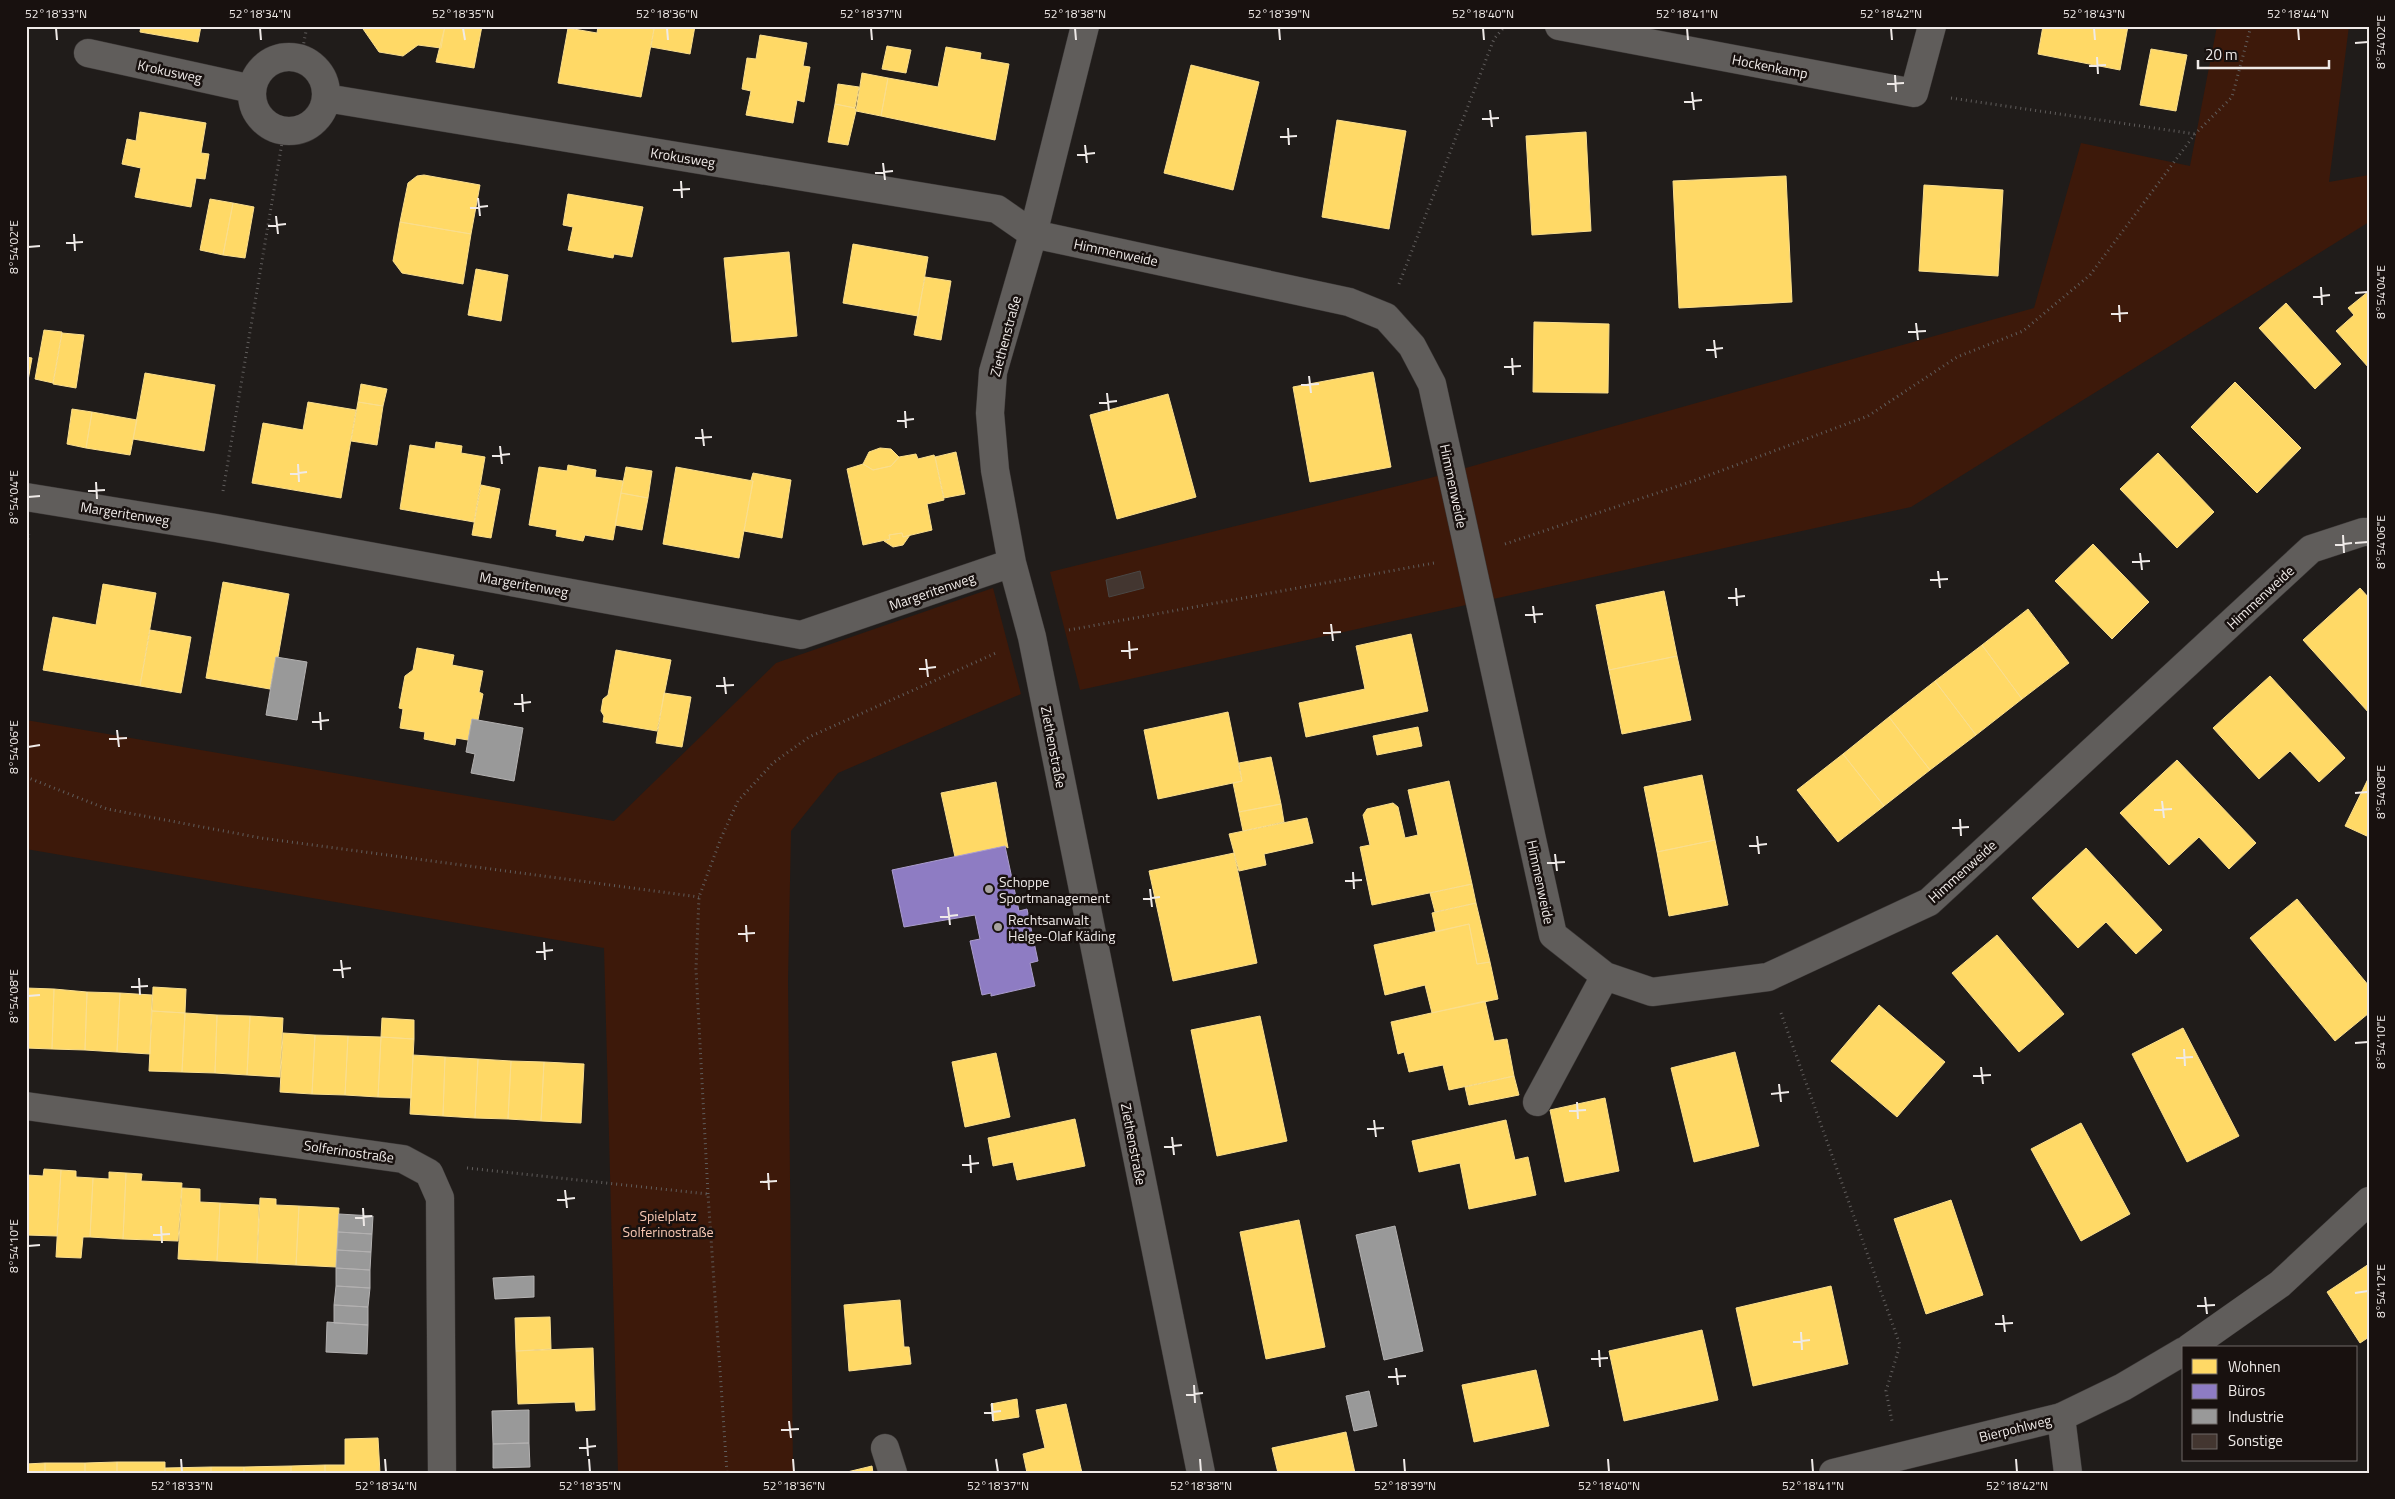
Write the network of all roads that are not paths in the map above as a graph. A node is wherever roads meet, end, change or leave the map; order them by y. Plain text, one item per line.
1 (1085, 26) edge
2 (1559, 26) edge
3 (1932, 26) edge
4 (88, 53) dead end
5 (252, 89) junction
6 (326, 98) junction
7 (1032, 234) junction
8 (26, 497) edge
9 (2369, 532) edge
10 (1012, 563) junction
11 (1605, 976) junction
12 (1537, 1102) dead end
13 (26, 1106) edge
14 (2369, 1201) edge
15 (2192, 1346) edge
16 (2182, 1352) edge
17 (2061, 1417) junction
18 (442, 1473) edge
19 (1200, 1473) edge
20 (1833, 1473) edge
21 (2068, 1473) edge

1 - 7 street, Ziethenstraße
2 - 3 street, Hockenkamp
4 - 5 street, Krokusweg
5 - 6 street
5 - 6 street
6 - 7 street, Krokusweg
7 - 10 street, Ziethenstraße
7 - 11 street, Himmenweide
8 - 10 street, Margeritenweg
9 - 11 street, Himmenweide
10 - 19 street, Ziethenstraße
11 - 12 street
13 - 18 street, Solferinostraße
14 - 15 street
16 - 17 street, Bierpohlweg
17 - 20 street, Bierpohlweg
17 - 21 street

